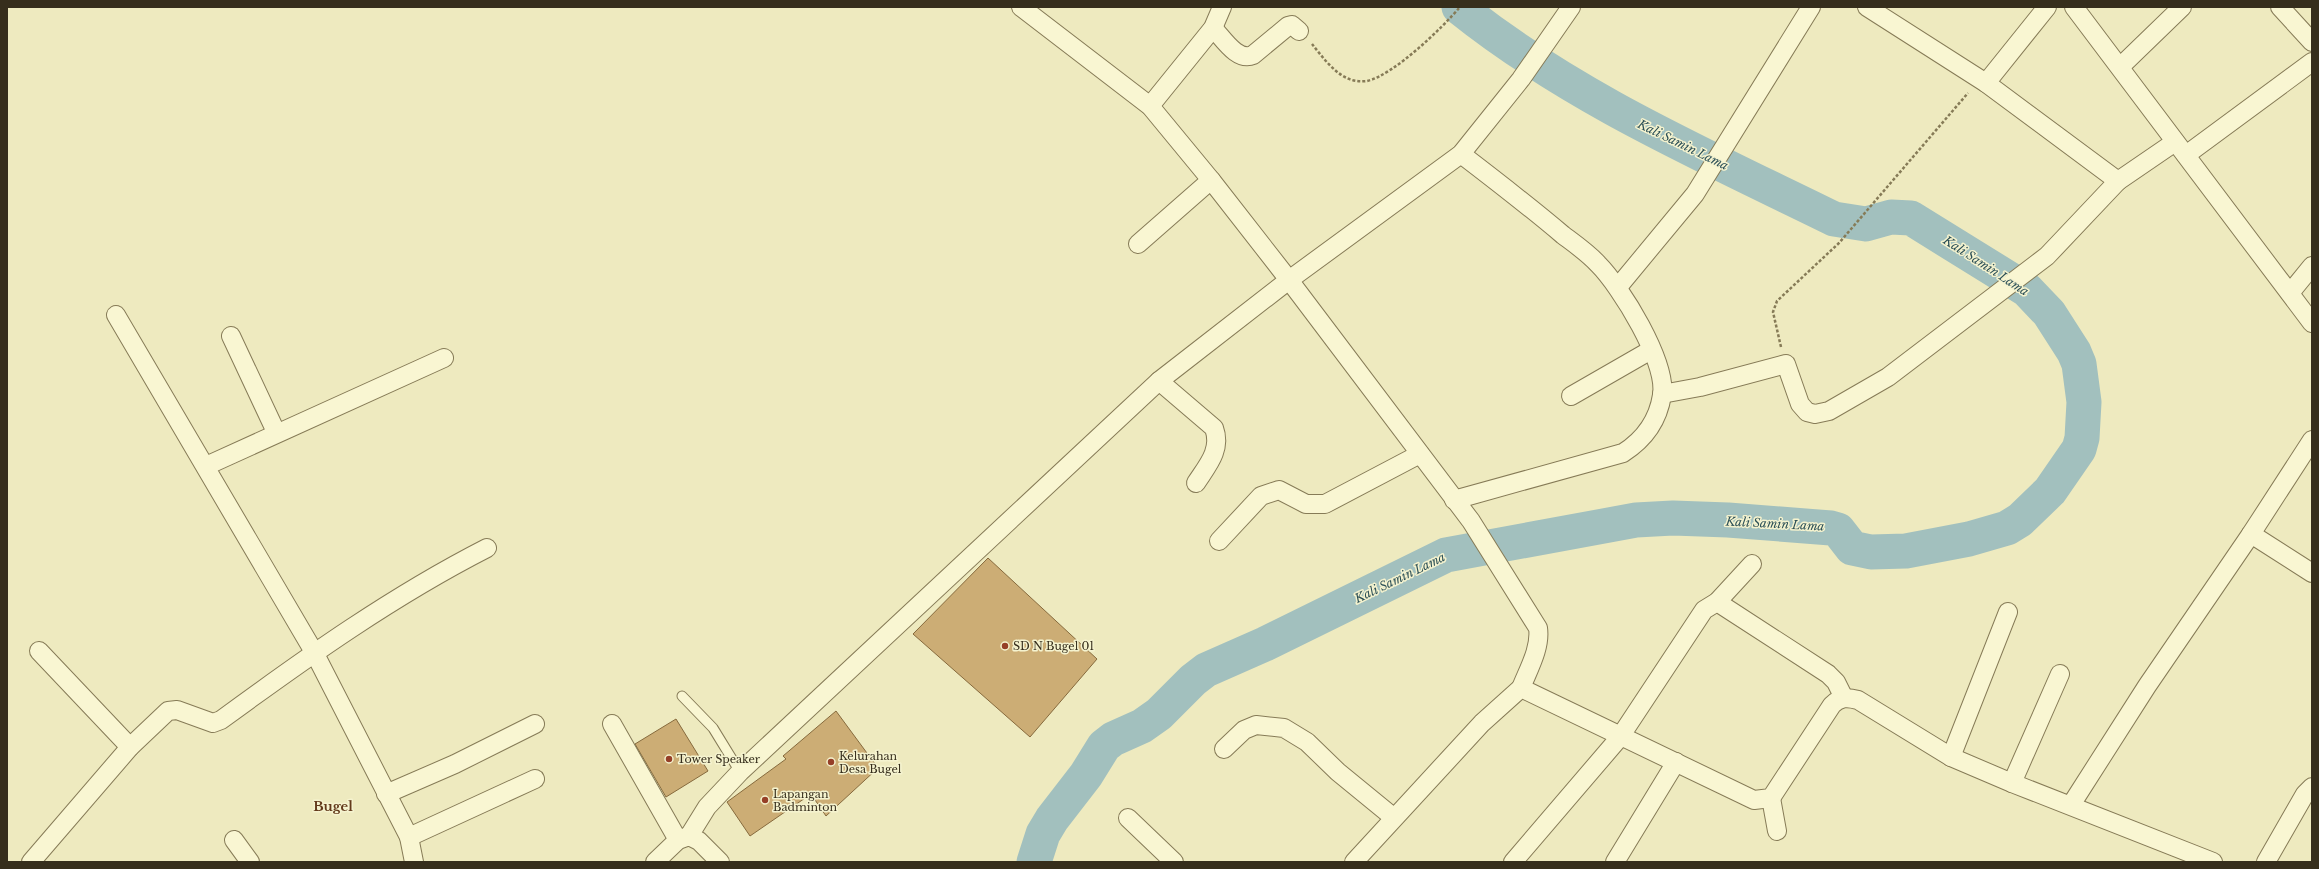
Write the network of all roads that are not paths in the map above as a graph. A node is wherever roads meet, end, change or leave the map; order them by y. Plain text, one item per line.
1 (1021, 7) edge
2 (1222, 7) edge
3 (1571, 7) edge
4 (1811, 7) edge
5 (1868, 7) edge
6 (2047, 7) edge
7 (2074, 7) edge
8 (2182, 7) edge
9 (2280, 7) edge
10 (1213, 28) junction
11 (1299, 31) road end
12 (2312, 42) edge
13 (2312, 62) edge
14 (2120, 67) junction
15 (1983, 81) junction
16 (1150, 106) junction
17 (2175, 142) junction
18 (1461, 154) junction
19 (2186, 155) junction
20 (1211, 180) junction
21 (2118, 181) junction
22 (1138, 244) dead end
23 (2312, 266) edge
24 (1289, 280) junction
25 (1618, 287) junction
26 (2290, 293) junction
27 (116, 315) dead end
28 (2312, 323) edge
29 (231, 336) dead end
30 (1651, 350) junction
31 (444, 358) dead end
32 (1159, 381) junction
33 (1662, 394) junction
34 (1571, 396) dead end
35 (276, 432) junction
36 (2312, 440) edge
37 (1420, 454) junction
38 (206, 466) junction
39 (1196, 483) dead end
40 (1454, 500) junction
41 (2251, 534) junction
42 (1219, 541) dead end
43 (487, 548) dead end
44 (1752, 564) dead end
45 (2312, 573) edge
46 (1717, 602) junction
47 (2008, 612) dead end
48 (39, 651) dead end
49 (314, 652) junction
50 (2060, 674) dead end
51 (1521, 688) junction
52 (682, 696) dead end
53 (1844, 698) junction
54 (535, 724) dead end
55 (612, 724) dead end
56 (1620, 737) junction
57 (130, 747) junction
58 (1224, 749) dead end
59 (1951, 757) junction
60 (1676, 762) junction
61 (740, 772) junction
62 (534, 779) dead end
63 (2012, 783) junction
64 (2312, 786) edge
65 (386, 794) junction
66 (1771, 798) junction
67 (2071, 805) junction
68 (1393, 817) junction
69 (1128, 818) dead end
70 (1778, 831) dead end
71 (409, 837) junction
72 (684, 838) junction
73 (234, 840) dead end
74 (31, 862) edge
75 (250, 862) edge
76 (414, 862) edge
77 (655, 862) edge
78 (720, 862) edge
79 (1174, 862) edge
80 (1354, 862) edge
81 (1513, 862) edge
82 (1615, 862) edge
83 (2213, 862) edge
84 (2266, 862) edge

1 - 16 street
2 - 10 street
3 - 18 street
4 - 25 street
5 - 15 street
6 - 15 street
7 - 14 street
8 - 14 street
9 - 12 street
10 - 11 street
10 - 16 street
13 - 19 street
14 - 17 street
15 - 21 street
16 - 20 street
17 - 19 street
17 - 21 street
18 - 24 street
18 - 25 street
19 - 26 street
20 - 22 street
20 - 24 street
21 - 33 street
23 - 26 street
24 - 32 street
24 - 37 street
25 - 30 street
26 - 28 street
27 - 38 street
29 - 35 street
30 - 33 street
30 - 34 street
31 - 35 street
32 - 39 street
32 - 61 street
33 - 40 street
35 - 38 street
36 - 41 street
37 - 40 street
37 - 42 street
38 - 49 street
40 - 51 street
41 - 45 street
41 - 67 street
43 - 49 street
44 - 46 street
46 - 53 street
46 - 56 street
47 - 59 street
48 - 57 street
49 - 57 street
49 - 65 street
50 - 63 street
51 - 56 street
51 - 68 street
52 - 61 lane
53 - 59 street
53 - 66 street
54 - 65 street
55 - 72 street
56 - 60 street
56 - 81 street
57 - 74 street
58 - 68 street
59 - 63 street
60 - 66 street
60 - 82 street
61 - 72 street
62 - 71 street
63 - 67 street
64 - 84 street
65 - 71 street
66 - 70 street
67 - 83 street
68 - 80 street
69 - 79 street
71 - 76 street
72 - 77 street
72 - 78 street
73 - 75 street

